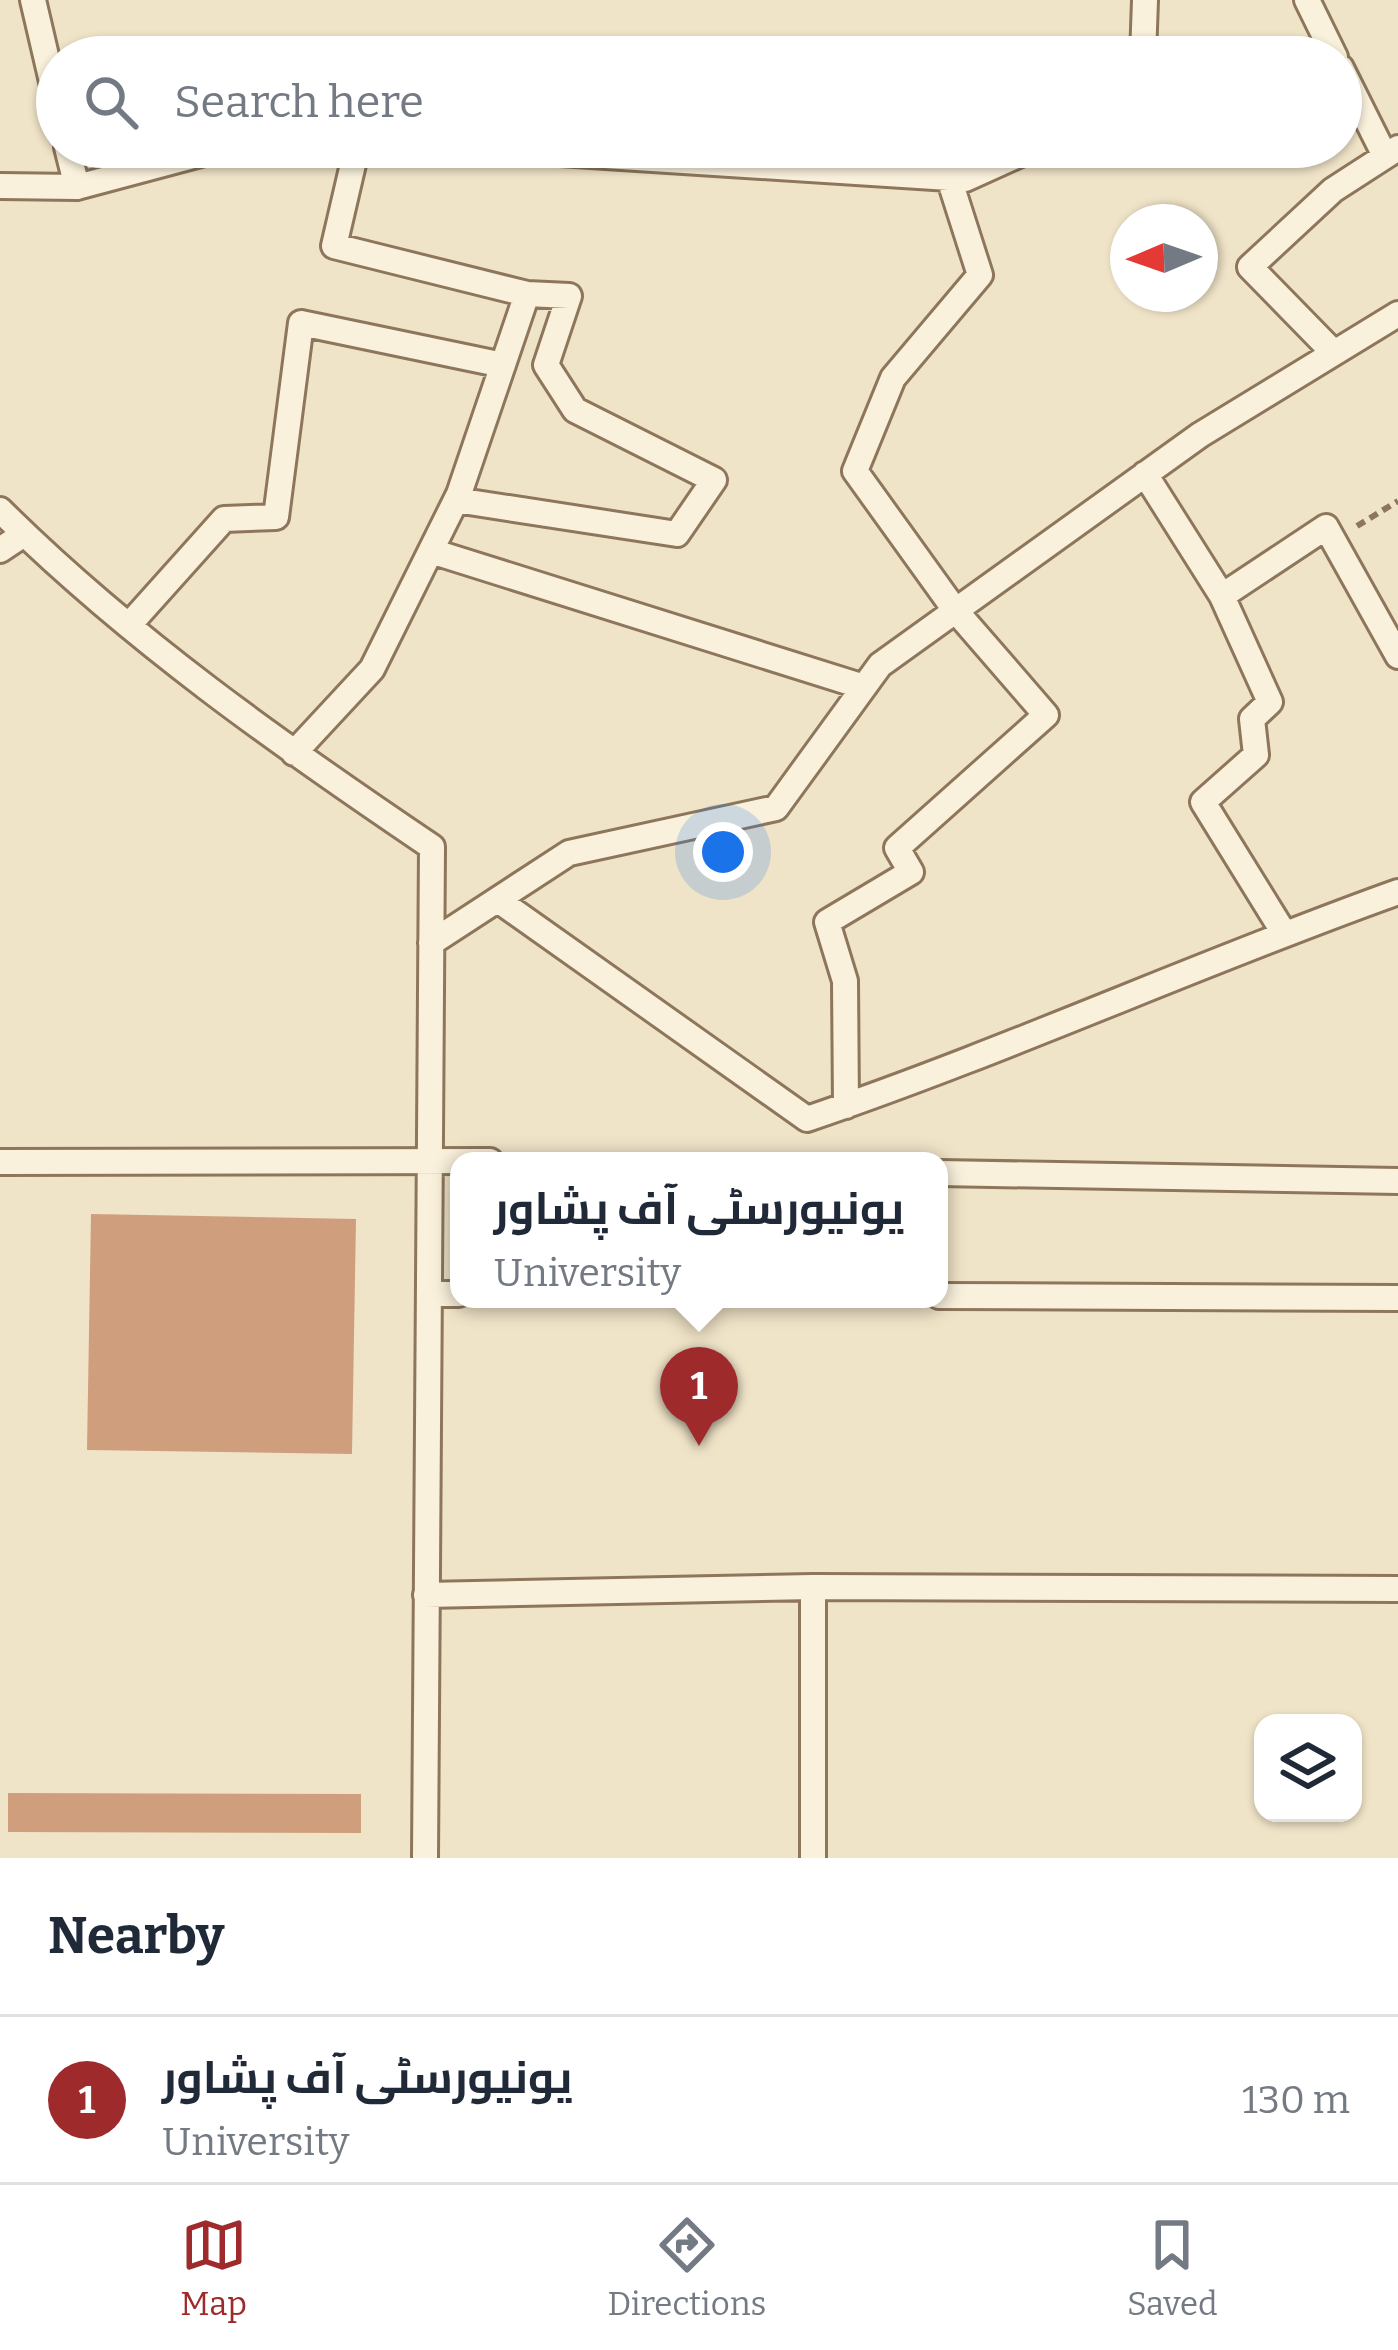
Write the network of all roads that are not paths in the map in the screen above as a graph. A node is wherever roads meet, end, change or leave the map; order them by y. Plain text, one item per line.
1 (33, 0) edge
2 (1145, 0) edge
3 (1307, 0) edge
4 (41, 36) edge
5 (1144, 36) edge
6 (1325, 36) edge
7 (1362, 103) edge
8 (1392, 152) edge
9 (72, 168) edge
10 (148, 168) edge
11 (352, 168) edge
12 (793, 168) edge
13 (989, 168) edge
14 (949, 178) junction
15 (0, 186) edge
16 (77, 187) junction
17 (527, 294) junction
18 (1398, 314) edge
19 (1334, 353) junction
20 (503, 365) junction
21 (1145, 474) junction
22 (456, 500) junction
23 (0, 510) edge
24 (24, 534) junction
25 (0, 550) edge
26 (431, 551) junction
27 (1222, 596) junction
28 (955, 610) junction
29 (130, 625) junction
30 (1398, 656) edge
31 (864, 687) junction
32 (294, 753) junction
33 (1398, 892) edge
34 (498, 900) junction
35 (1284, 933) junction
36 (431, 943) junction
37 (846, 1106) junction
38 (430, 1159) junction
39 (450, 1160) edge
40 (0, 1162) edge
41 (948, 1173) edge
42 (1398, 1181) edge
43 (429, 1294) junction
44 (450, 1294) edge
45 (948, 1296) edge
46 (1398, 1298) edge
47 (813, 1587) junction
48 (1398, 1589) edge
49 (426, 1595) junction
50 (424, 1858) edge
51 (813, 1858) edge

1 - 4 street
2 - 5 street
3 - 6 street
7 - 8 street
8 - 19 street
9 - 16 street
10 - 16 street
11 - 17 street
12 - 14 street
13 - 14 street
14 - 28 street
15 - 16 street
17 - 20 street
17 - 22 street
18 - 19 street
19 - 21 street
20 - 22 street
20 - 29 street
21 - 27 street
21 - 28 street
22 - 26 street
23 - 24 street
24 - 25 street
24 - 29 street
26 - 31 street
26 - 32 street
27 - 30 street
27 - 35 street
28 - 31 street
28 - 37 street
29 - 32 street
31 - 34 street
32 - 36 street
33 - 35 street
34 - 36 street
34 - 37 street
35 - 37 street
36 - 38 street
38 - 39 street
38 - 40 street
38 - 43 street
41 - 42 street
43 - 44 street
43 - 49 street
45 - 46 street
47 - 48 street
47 - 49 street
47 - 51 street
49 - 50 street

